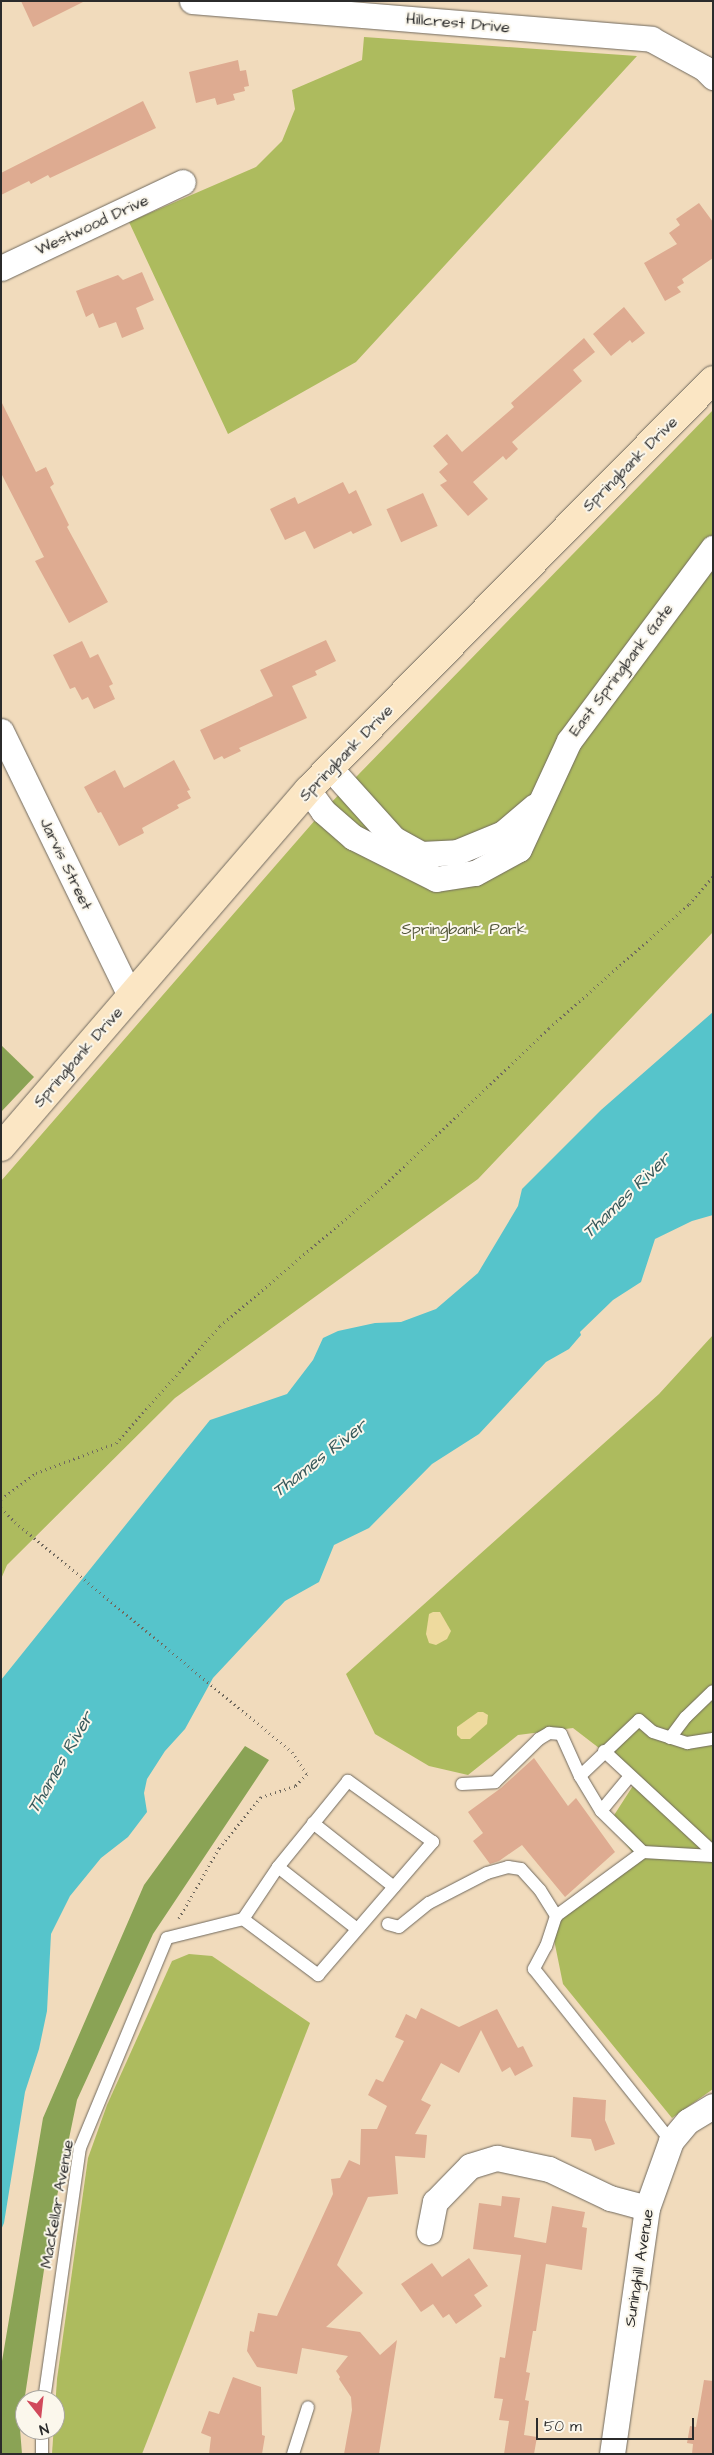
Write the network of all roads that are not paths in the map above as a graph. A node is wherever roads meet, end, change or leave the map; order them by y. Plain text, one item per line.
1 (192, 1) edge
2 (713, 77) edge
3 (183, 182) dead end
4 (1, 268) edge
5 (713, 380) edge
6 (713, 548) edge
7 (1, 731) edge
8 (330, 768) junction
9 (308, 790) junction
10 (542, 799) junction
11 (131, 997) junction
12 (1, 1147) edge
13 (713, 1691) edge
14 (670, 1738) junction
15 (713, 1739) edge
16 (604, 1752) junction
17 (580, 1776) junction
18 (630, 1776) junction
19 (462, 1784) dead end
20 (601, 1811) junction
21 (314, 1823) junction
22 (644, 1852) junction
23 (713, 1854) edge
24 (278, 1867) junction
25 (394, 1887) junction
26 (556, 1916) junction
27 (243, 1919) junction
28 (388, 1924) dead end
29 (357, 1929) junction
30 (713, 2106) edge
31 (671, 2141) junction
32 (647, 2208) junction
33 (429, 2232) dead end
34 (45, 2390) edge
35 (308, 2407) dead end
36 (42, 2440) edge
37 (42, 2454) edge
38 (293, 2454) edge
39 (612, 2454) edge

1 - 2 street, Hillcrest Drive
3 - 4 street, Westwood Drive
5 - 8 main road, Springbank Drive
6 - 10 street, East Springbank Gate
7 - 11 street, Jarvis Street
8 - 9 main road, Springbank Drive
8 - 10 street, East Springbank Gate
9 - 10 street, East Springbank Gate
9 - 11 main road, Springbank Drive
11 - 12 main road, Springbank Drive
13 - 14 lane
14 - 15 lane
14 - 16 lane
16 - 17 lane
16 - 18 lane
17 - 19 lane
17 - 20 lane
18 - 20 lane
18 - 23 lane
20 - 22 lane
21 - 24 lane
21 - 25 lane
21 - 25 lane
22 - 23 lane
22 - 26 lane
24 - 27 lane
24 - 29 lane
25 - 29 lane
26 - 28 lane
26 - 31 lane
27 - 29 lane
27 - 34 lane, MacKellar Avenue
30 - 31 street, Suninghill Avenue
31 - 32 street, Suninghill Avenue
32 - 33 street
32 - 39 street, Suninghill Avenue
35 - 38 lane
36 - 37 lane

